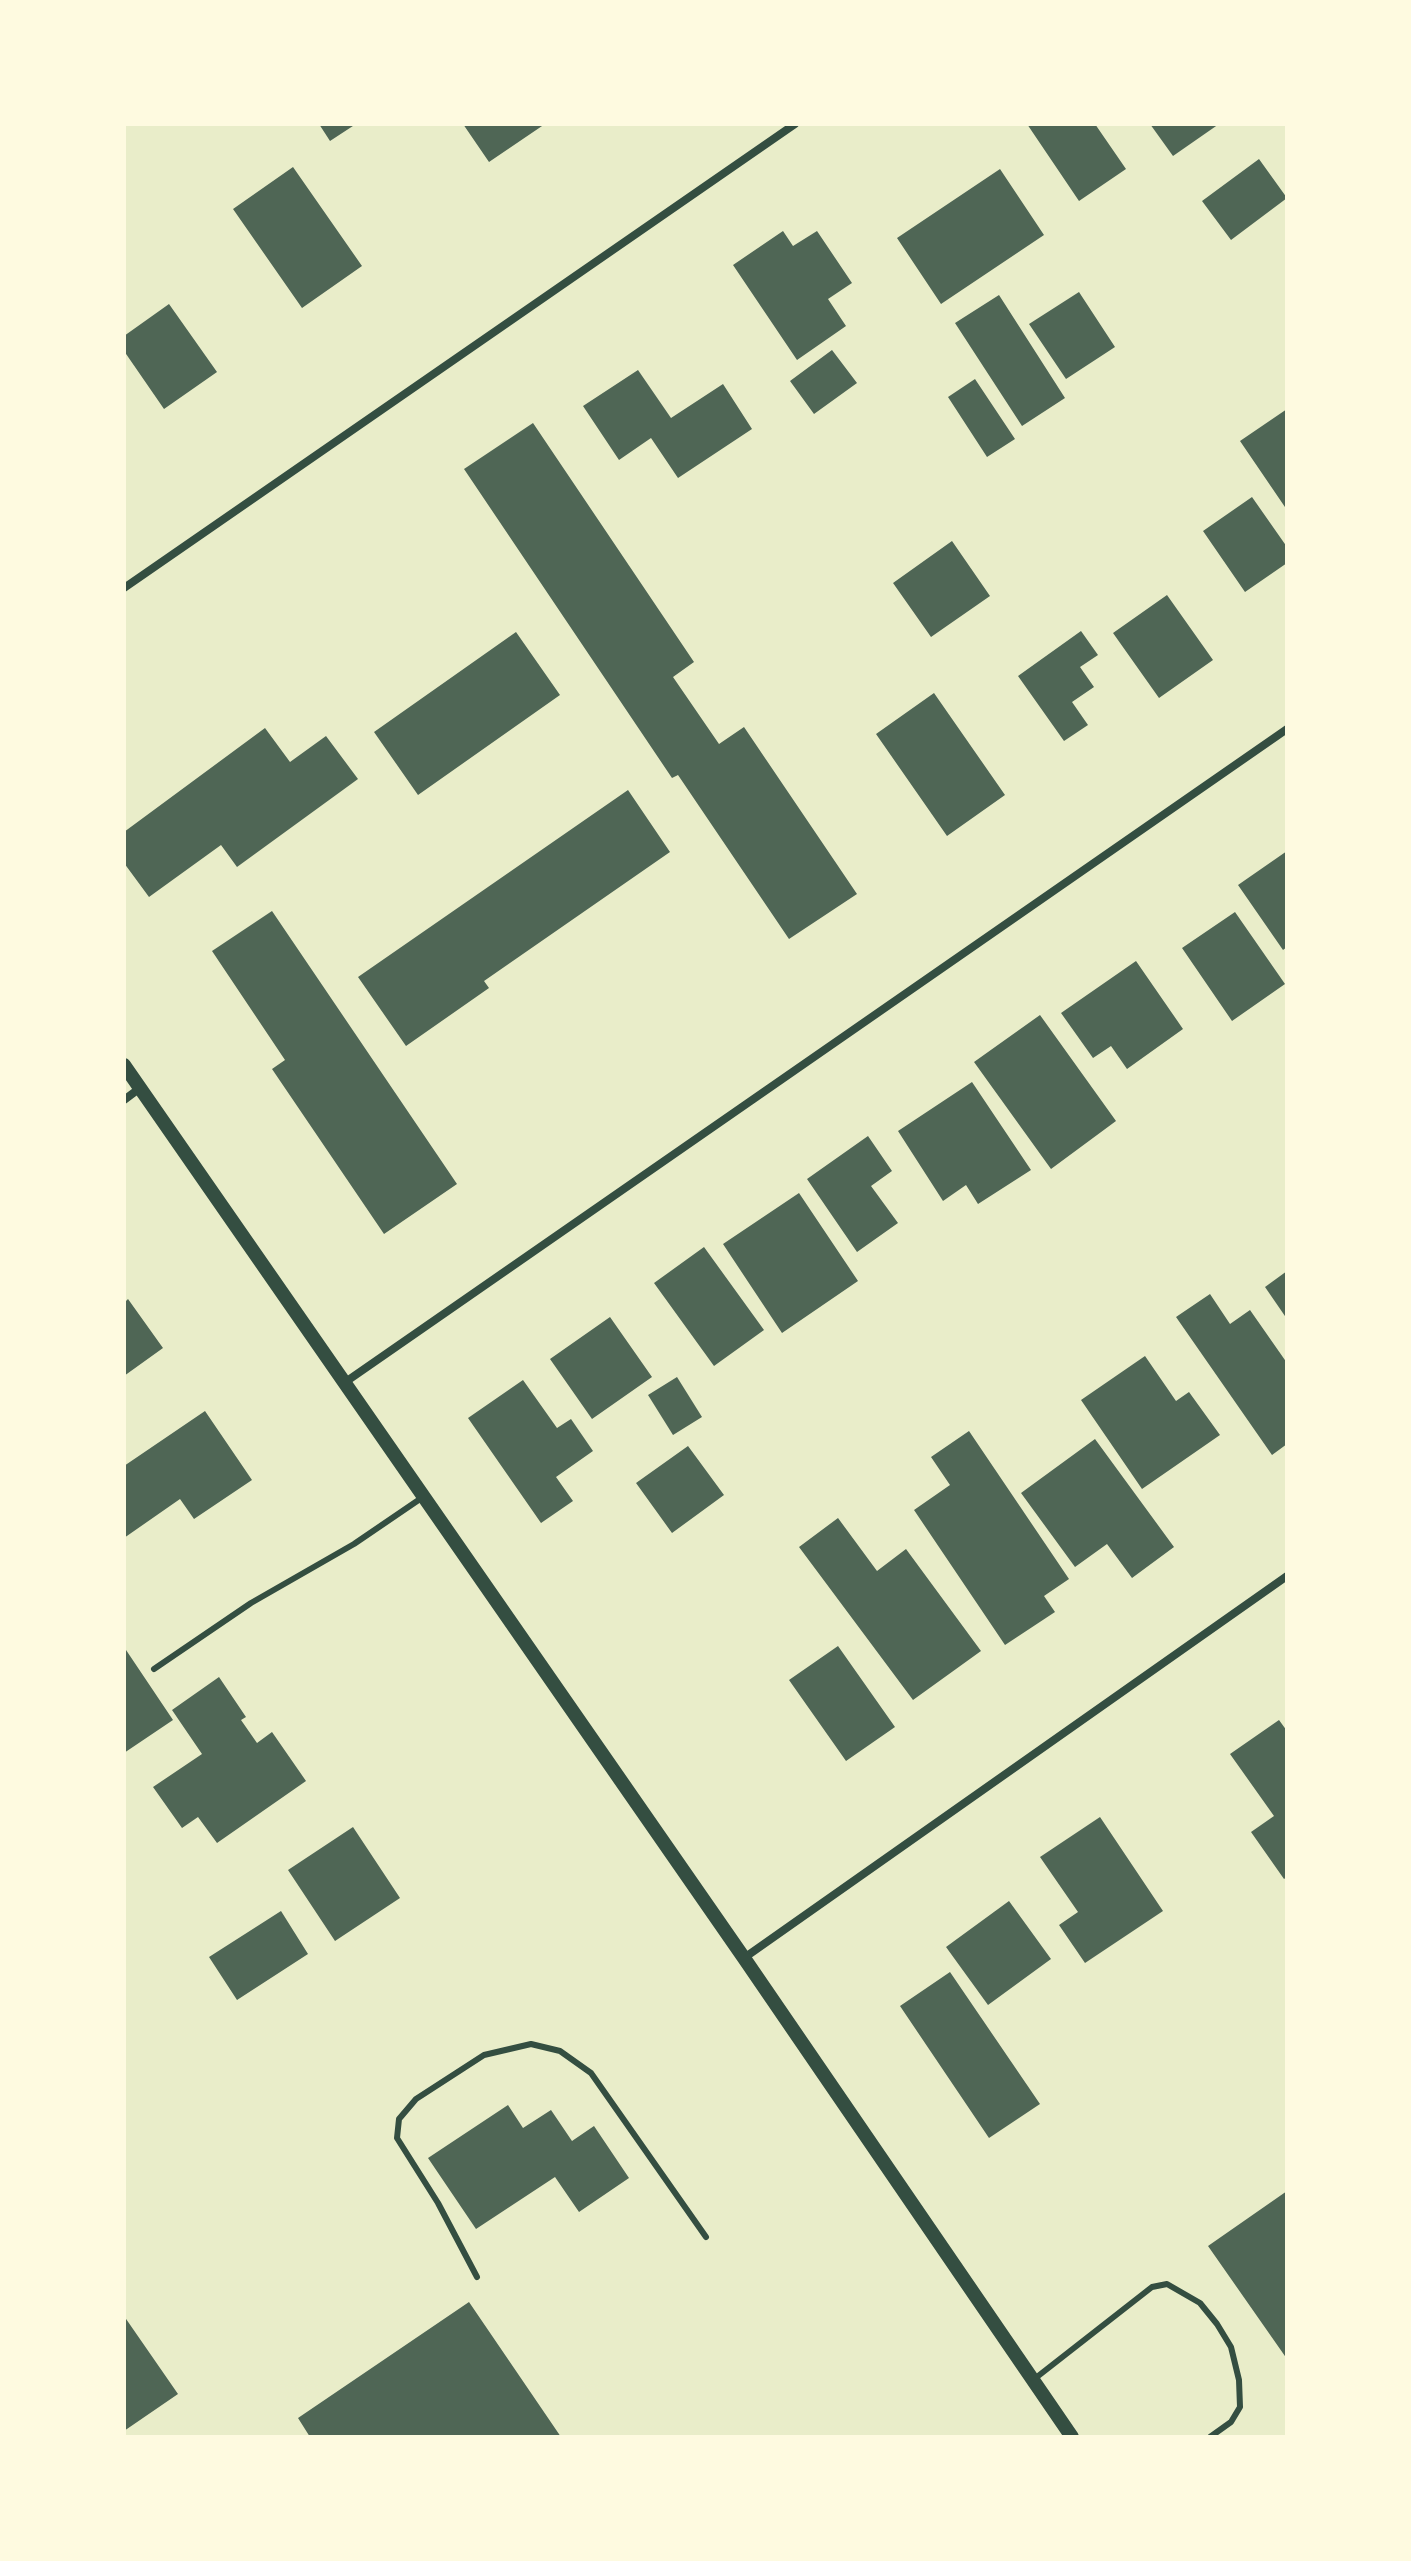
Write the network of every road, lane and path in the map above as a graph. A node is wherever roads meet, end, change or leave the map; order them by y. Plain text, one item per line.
1 (795, 124) edge
2 (124, 588) edge
3 (1287, 729) edge
4 (124, 1065) edge
5 (140, 1088) junction
6 (124, 1100) edge
7 (344, 1383) junction
8 (423, 1497) junction
9 (1287, 1576) edge
10 (154, 1669) dead end
11 (744, 1958) junction
12 (706, 2237) dead end
13 (477, 2277) dead end
14 (1033, 2380) junction
15 (1072, 2437) edge
16 (1210, 2437) edge

1 - 2 street
3 - 7 street
4 - 5 street
5 - 6 street
5 - 7 street
7 - 8 street
8 - 10 lane
8 - 11 street
9 - 11 street
11 - 14 street
12 - 13 lane
14 - 15 street
14 - 16 lane

